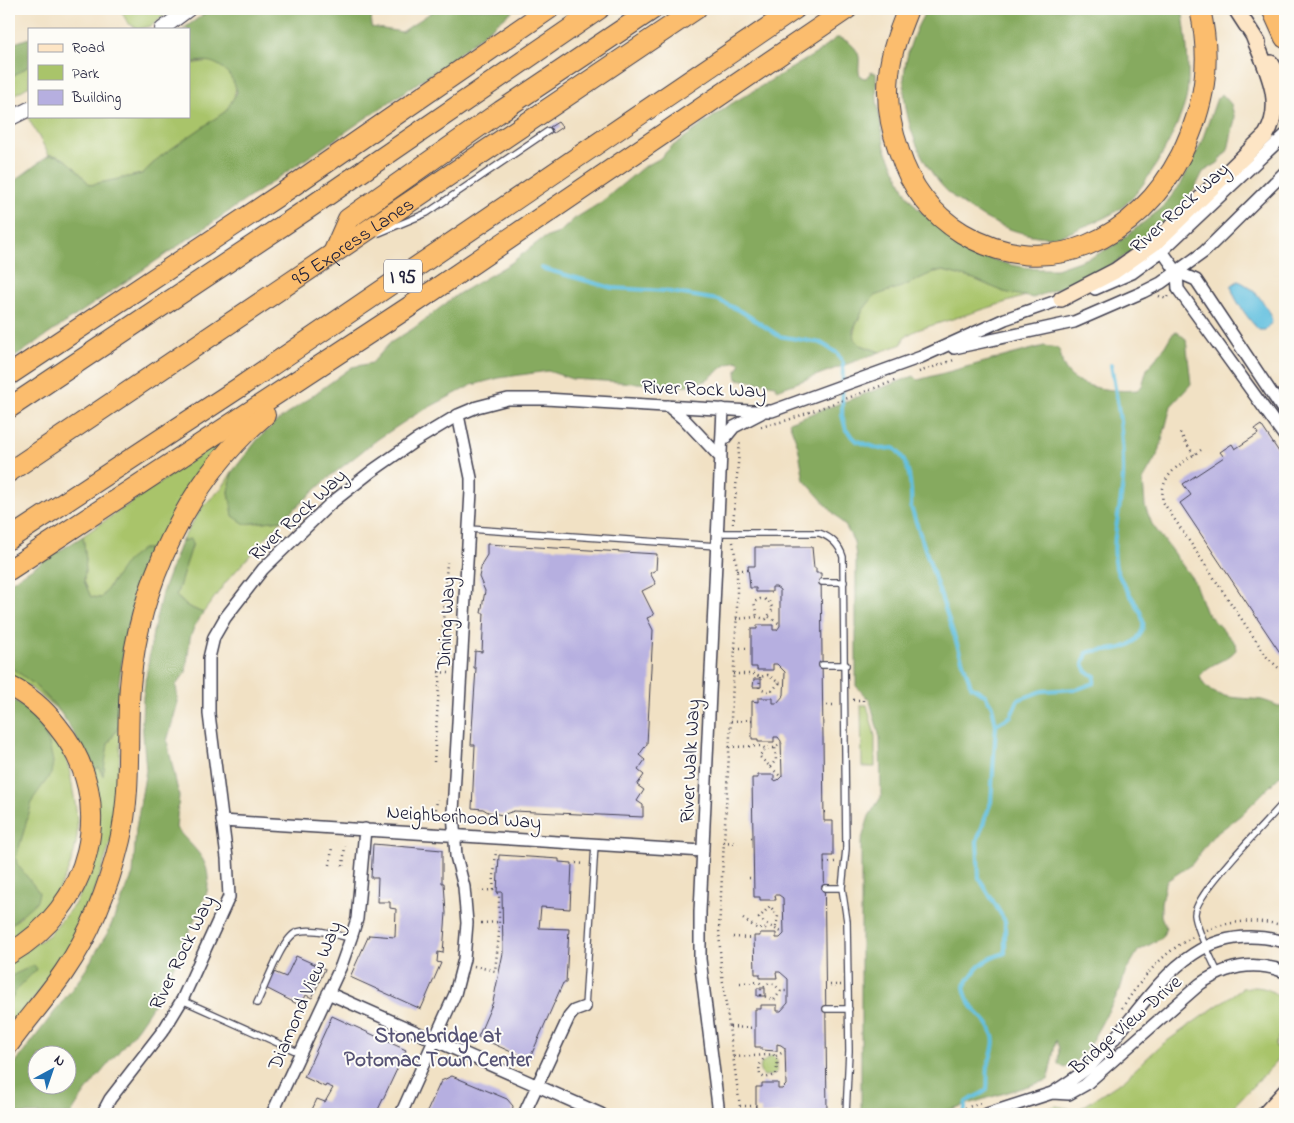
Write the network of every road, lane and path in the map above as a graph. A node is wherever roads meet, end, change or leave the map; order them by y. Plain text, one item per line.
1 (189, 9) edge
2 (549, 9) edge
3 (599, 9) edge
4 (653, 9) edge
5 (696, 9) edge
6 (795, 9) edge
7 (847, 9) edge
8 (908, 9) edge
9 (1200, 9) edge
10 (1236, 9) edge
11 (1265, 9) edge
12 (1272, 9) edge
13 (163, 28) edge
14 (1253, 35) junction
15 (1285, 40) edge
16 (1285, 86) edge
17 (28, 110) edge
18 (9, 120) edge
19 (548, 131) dead end
20 (1285, 135) edge
21 (1285, 172) edge
22 (334, 251) junction
23 (1162, 251) junction
24 (1177, 272) junction
25 (1061, 299) junction
26 (361, 339) junction
27 (921, 357) junction
28 (9, 375) edge
29 (905, 377) dead end
30 (668, 406) junction
31 (9, 408) edge
32 (723, 409) junction
33 (768, 411) junction
34 (1285, 413) edge
35 (458, 415) junction
36 (754, 428) dead end
37 (1180, 433) dead end
38 (743, 435) dead end
39 (1285, 437) edge
40 (721, 443) junction
41 (1201, 450) dead end
42 (1194, 455) junction
43 (721, 458) junction
44 (9, 472) edge
45 (734, 522) dead end
46 (469, 529) junction
47 (718, 534) junction
48 (9, 539) edge
49 (717, 546) junction
50 (732, 548) dead end
51 (447, 562) dead end
52 (9, 570) edge
53 (737, 570) junction
54 (748, 570) dead end
55 (822, 582) dead end
56 (844, 582) junction
57 (757, 617) junction
58 (769, 617) junction
59 (736, 619) junction
60 (780, 624) dead end
61 (735, 648) junction
62 (750, 648) dead end
63 (822, 665) dead end
64 (846, 665) junction
65 (439, 672) junction
66 (450, 673) dead end
67 (734, 674) junction
68 (1285, 674) edge
69 (760, 677) junction
70 (779, 683) junction
71 (784, 684) dead end
72 (9, 686) edge
73 (853, 700) dead end
74 (863, 705) dead end
75 (731, 720) junction
76 (752, 720) dead end
77 (782, 743) dead end
78 (729, 747) junction
79 (774, 748) junction
80 (766, 749) junction
81 (434, 762) dead end
82 (770, 767) junction
83 (781, 778) dead end
84 (437, 799) dead end
85 (1285, 801) edge
86 (435, 819) dead end
87 (222, 821) junction
88 (365, 829) junction
89 (455, 835) junction
90 (723, 842) junction
91 (738, 843) dead end
92 (595, 844) junction
93 (332, 846) dead end
94 (345, 846) dead end
95 (496, 850) dead end
96 (703, 851) junction
97 (835, 862) dead end
98 (824, 863) dead end
99 (330, 865) dead end
100 (343, 866) dead end
101 (749, 878) dead end
102 (754, 878) dead end
103 (825, 888) dead end
104 (842, 888) junction
105 (492, 890) junction
106 (479, 891) dead end
107 (777, 913) junction
108 (783, 913) dead end
109 (743, 919) dead end
110 (482, 922) dead end
111 (499, 922) junction
112 (768, 926) junction
113 (1285, 926) edge
114 (776, 927) junction
115 (1208, 929) dead end
116 (784, 933) dead end
117 (733, 937) dead end
118 (351, 938) junction
119 (750, 938) dead end
120 (1285, 942) edge
121 (1207, 946) junction
122 (9, 954) edge
123 (473, 965) dead end
124 (1285, 972) edge
125 (1218, 973) junction
126 (740, 983) dead end
127 (764, 986) junction
128 (781, 990) junction
129 (788, 991) dead end
130 (328, 993) junction
131 (182, 1000) junction
132 (258, 1003) dead end
133 (585, 1007) joint
134 (826, 1009) dead end
135 (849, 1009) junction
136 (293, 1026) dead end
137 (730, 1028) junction
138 (755, 1028) dead end
139 (289, 1035) dead end
140 (434, 1040) junction
141 (9, 1044) edge
142 (785, 1050) dead end
143 (300, 1053) junction
144 (776, 1056) junction
145 (734, 1057) junction
146 (764, 1058) junction
147 (537, 1086) junction
148 (1285, 1092) edge
149 (1052, 1093) junction
150 (740, 1106) junction
151 (756, 1106) dead end
152 (102, 1114) edge
153 (272, 1114) edge
154 (401, 1114) edge
155 (524, 1114) edge
156 (601, 1114) edge
157 (719, 1114) edge
158 (741, 1114) edge
159 (846, 1114) edge
160 (987, 1114) edge
161 (1265, 1114) edge

1 - 13 street
2 - 28 highway
3 - 31 highway
4 - 22 highway
5 - 22 highway, 95 Express Lanes
6 - 48 highway, I 95
7 - 26 highway
8 - 9 highway
10 - 14 main road
11 - 15 main road
12 - 15 highway
14 - 16 main road
14 - 25 main road
17 - 18 street
19 - 22 lane
20 - 23 street, River Rock Way
21 - 24 street, River Rock Way
22 - 44 highway, 95 Express Lanes
23 - 24 street
23 - 25 street, River Rock Way
24 - 27 street, River Rock Way
24 - 34 street
24 - 39 street
25 - 27 street, River Rock Way
26 - 52 highway
26 - 141 highway
27 - 33 street, River Rock Way
29 - 36 path
30 - 32 street, River Rock Way
30 - 35 street, River Rock Way
30 - 43 street
32 - 33 street, River Rock Way
32 - 40 street, River Walk Way
33 - 40 street
35 - 46 street, Dining Way
35 - 87 street, River Rock Way
37 - 42 path
38 - 45 path
40 - 43 street, River Walk Way
41 - 42 path
42 - 68 path
43 - 47 street, River Walk Way
46 - 49 lane
46 - 89 street, Dining Way
47 - 49 street, River Walk Way
47 - 56 lane
49 - 96 street, River Walk Way
50 - 53 path
51 - 65 path
53 - 54 path
53 - 59 path
55 - 56 lane
56 - 64 lane
57 - 58 path
57 - 58 path
57 - 59 path
58 - 60 path
59 - 61 path
61 - 62 path
61 - 67 path
63 - 64 lane
64 - 104 lane
65 - 66 path
65 - 81 path
67 - 69 path
67 - 75 path
69 - 70 path
69 - 70 path
70 - 71 path
72 - 122 highway
73 - 74 path
75 - 76 path
75 - 78 path
77 - 79 path
78 - 80 path
78 - 90 path
79 - 80 path
79 - 82 path
80 - 82 path
82 - 83 path
84 - 86 path
85 - 121 lane
87 - 88 street, Neighborhood Way
87 - 131 street, River Rock Way
88 - 89 street, Neighborhood Way
88 - 118 street, Diamond View Way
89 - 92 street, Neighborhood Way
89 - 140 street, Dining Way
90 - 91 path
90 - 137 path
92 - 96 street, Neighborhood Way
92 - 133 lane
93 - 99 path
94 - 100 path
95 - 105 path
96 - 157 street, River Walk Way
97 - 98 path
101 - 102 path
103 - 104 lane
104 - 135 lane
105 - 106 path
105 - 111 path
107 - 108 path
107 - 112 path
107 - 114 path
109 - 112 path
110 - 111 path
111 - 123 path
112 - 114 path
113 - 115 path
114 - 116 path
117 - 119 path
118 - 130 street, Diamond View Way
118 - 132 lane
120 - 121 street
121 - 125 lane
121 - 149 street
124 - 125 street, Bridge View Drive
125 - 149 street, Bridge View Drive
126 - 127 path
127 - 128 path
127 - 128 path
128 - 129 path
130 - 140 street
130 - 143 street, Diamond View Way
131 - 143 lane
131 - 152 street, River Rock Way
133 - 147 street
134 - 135 lane
135 - 159 lane
136 - 139 path
137 - 138 path
137 - 145 path
140 - 147 street
140 - 154 street, Dining Way
142 - 144 path
143 - 153 street, Diamond View Way
144 - 146 path
144 - 146 path
145 - 146 path
145 - 150 path
147 - 155 street
147 - 156 street
148 - 161 main road
149 - 160 street, Bridge View Drive
150 - 151 path
150 - 158 path

